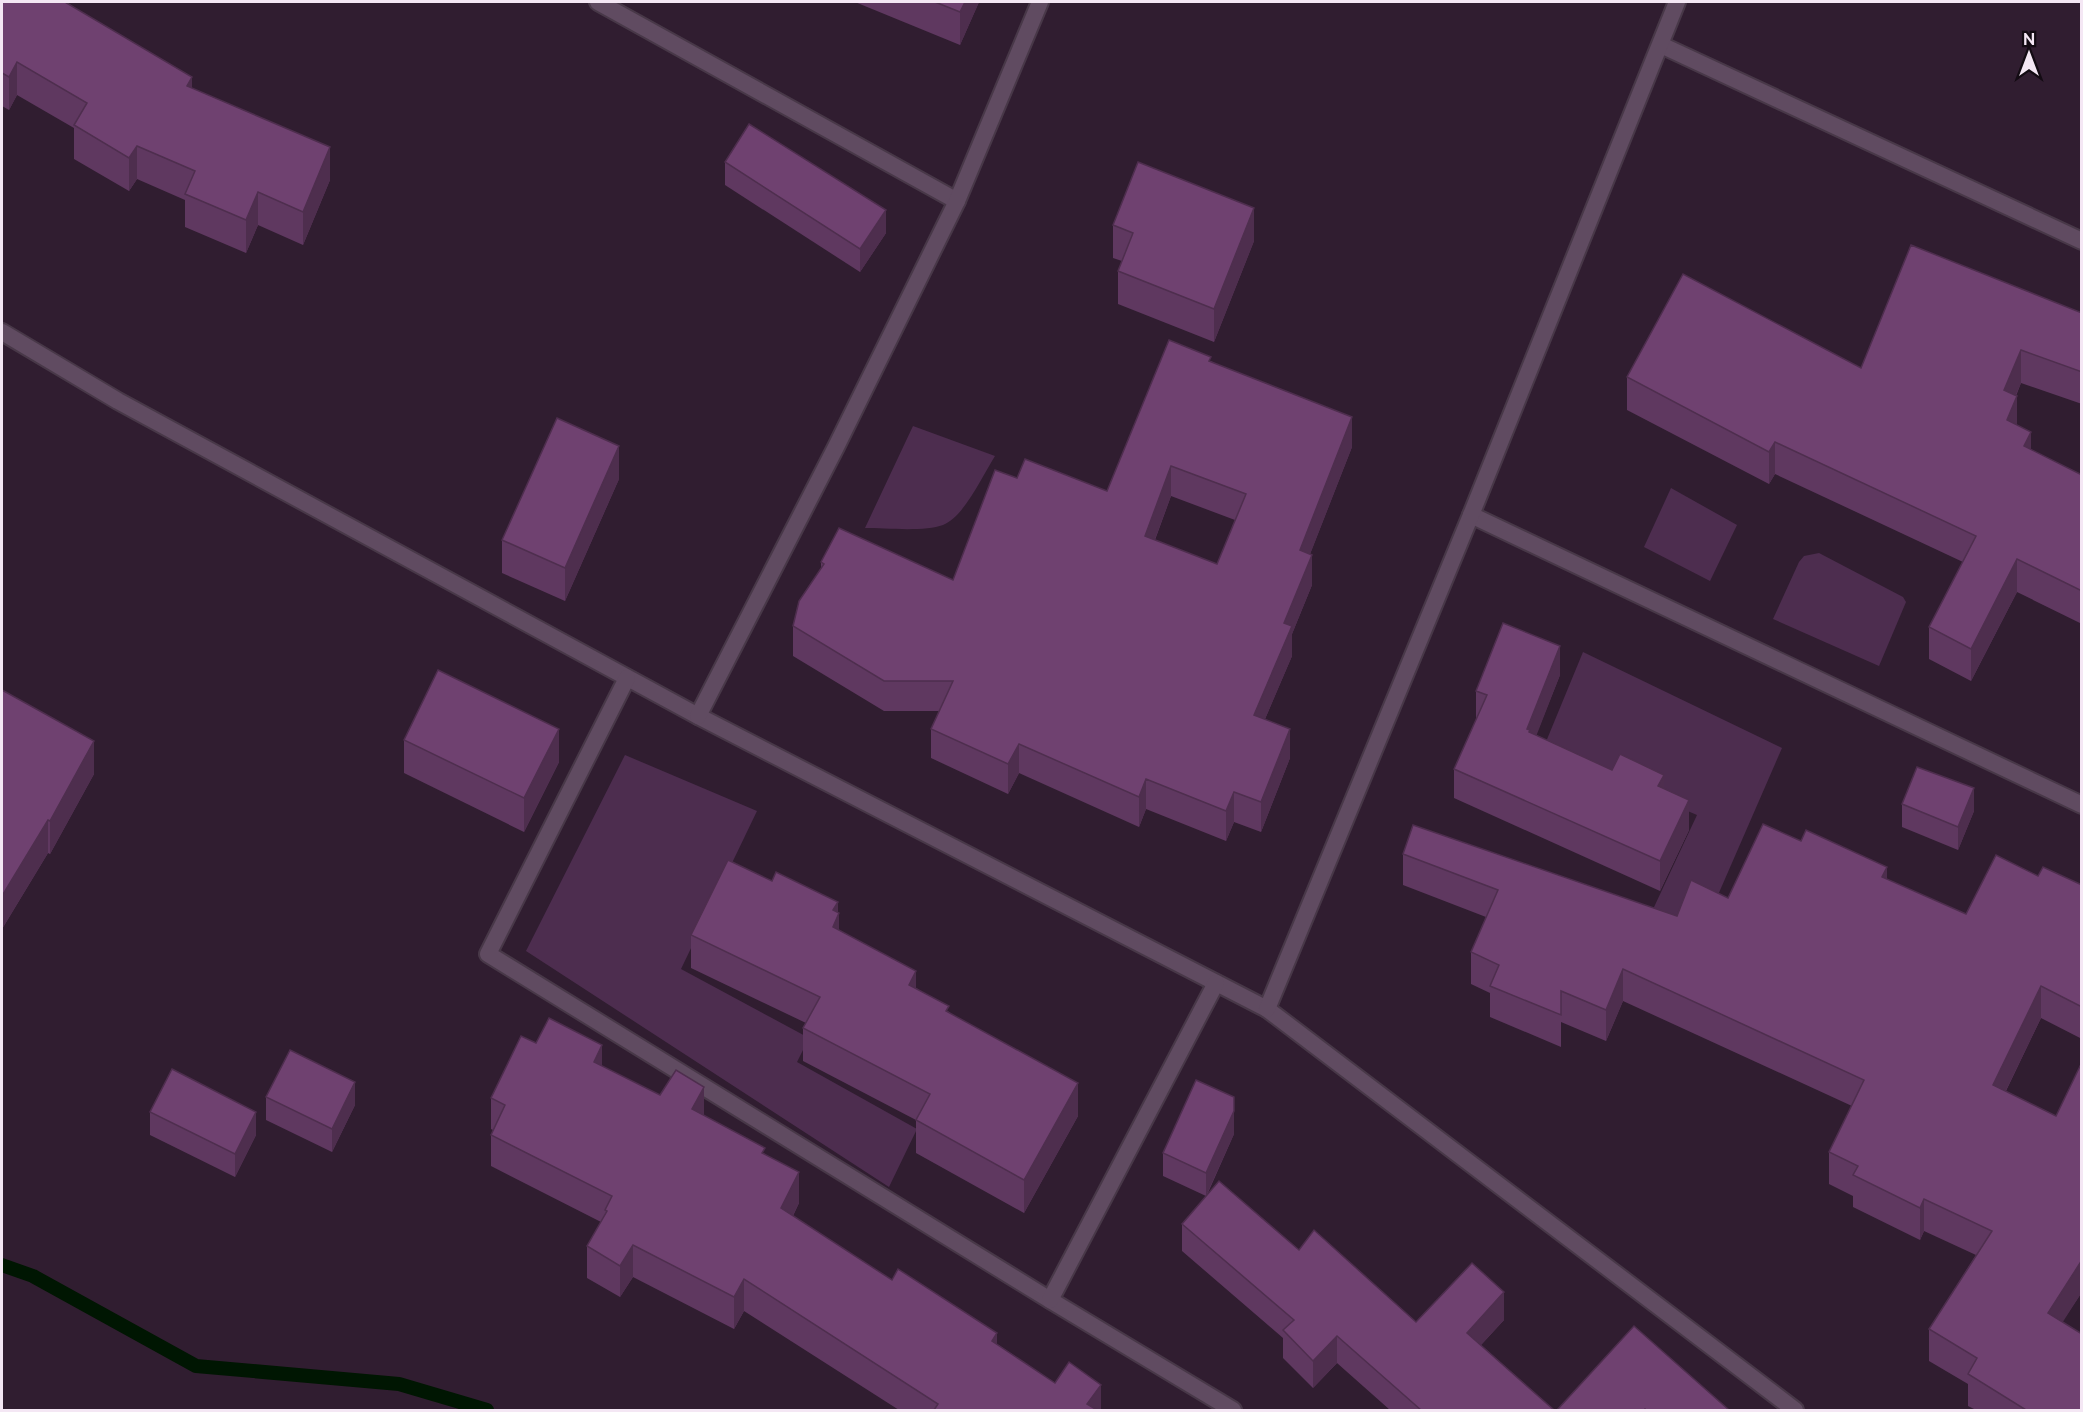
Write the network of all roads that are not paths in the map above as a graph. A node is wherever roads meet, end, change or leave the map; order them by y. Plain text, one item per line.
1 (598, 2) edge
2 (1040, 2) edge
3 (1677, 2) edge
4 (1661, 45) junction
5 (957, 201) junction
6 (2082, 242) edge
7 (2, 332) edge
8 (1471, 515) junction
9 (627, 678) junction
10 (698, 716) junction
11 (2082, 805) edge
12 (1216, 983) junction
13 (1267, 1009) junction
14 (1050, 1300) junction
15 (1233, 1410) edge
16 (1795, 1410) edge

1 - 5 street
2 - 5 street
3 - 4 street
4 - 6 street
4 - 8 street
5 - 10 street
7 - 9 street
8 - 11 street
8 - 13 street
9 - 10 street
9 - 14 street
10 - 12 street
12 - 13 street
12 - 14 street
13 - 16 street
14 - 15 street

